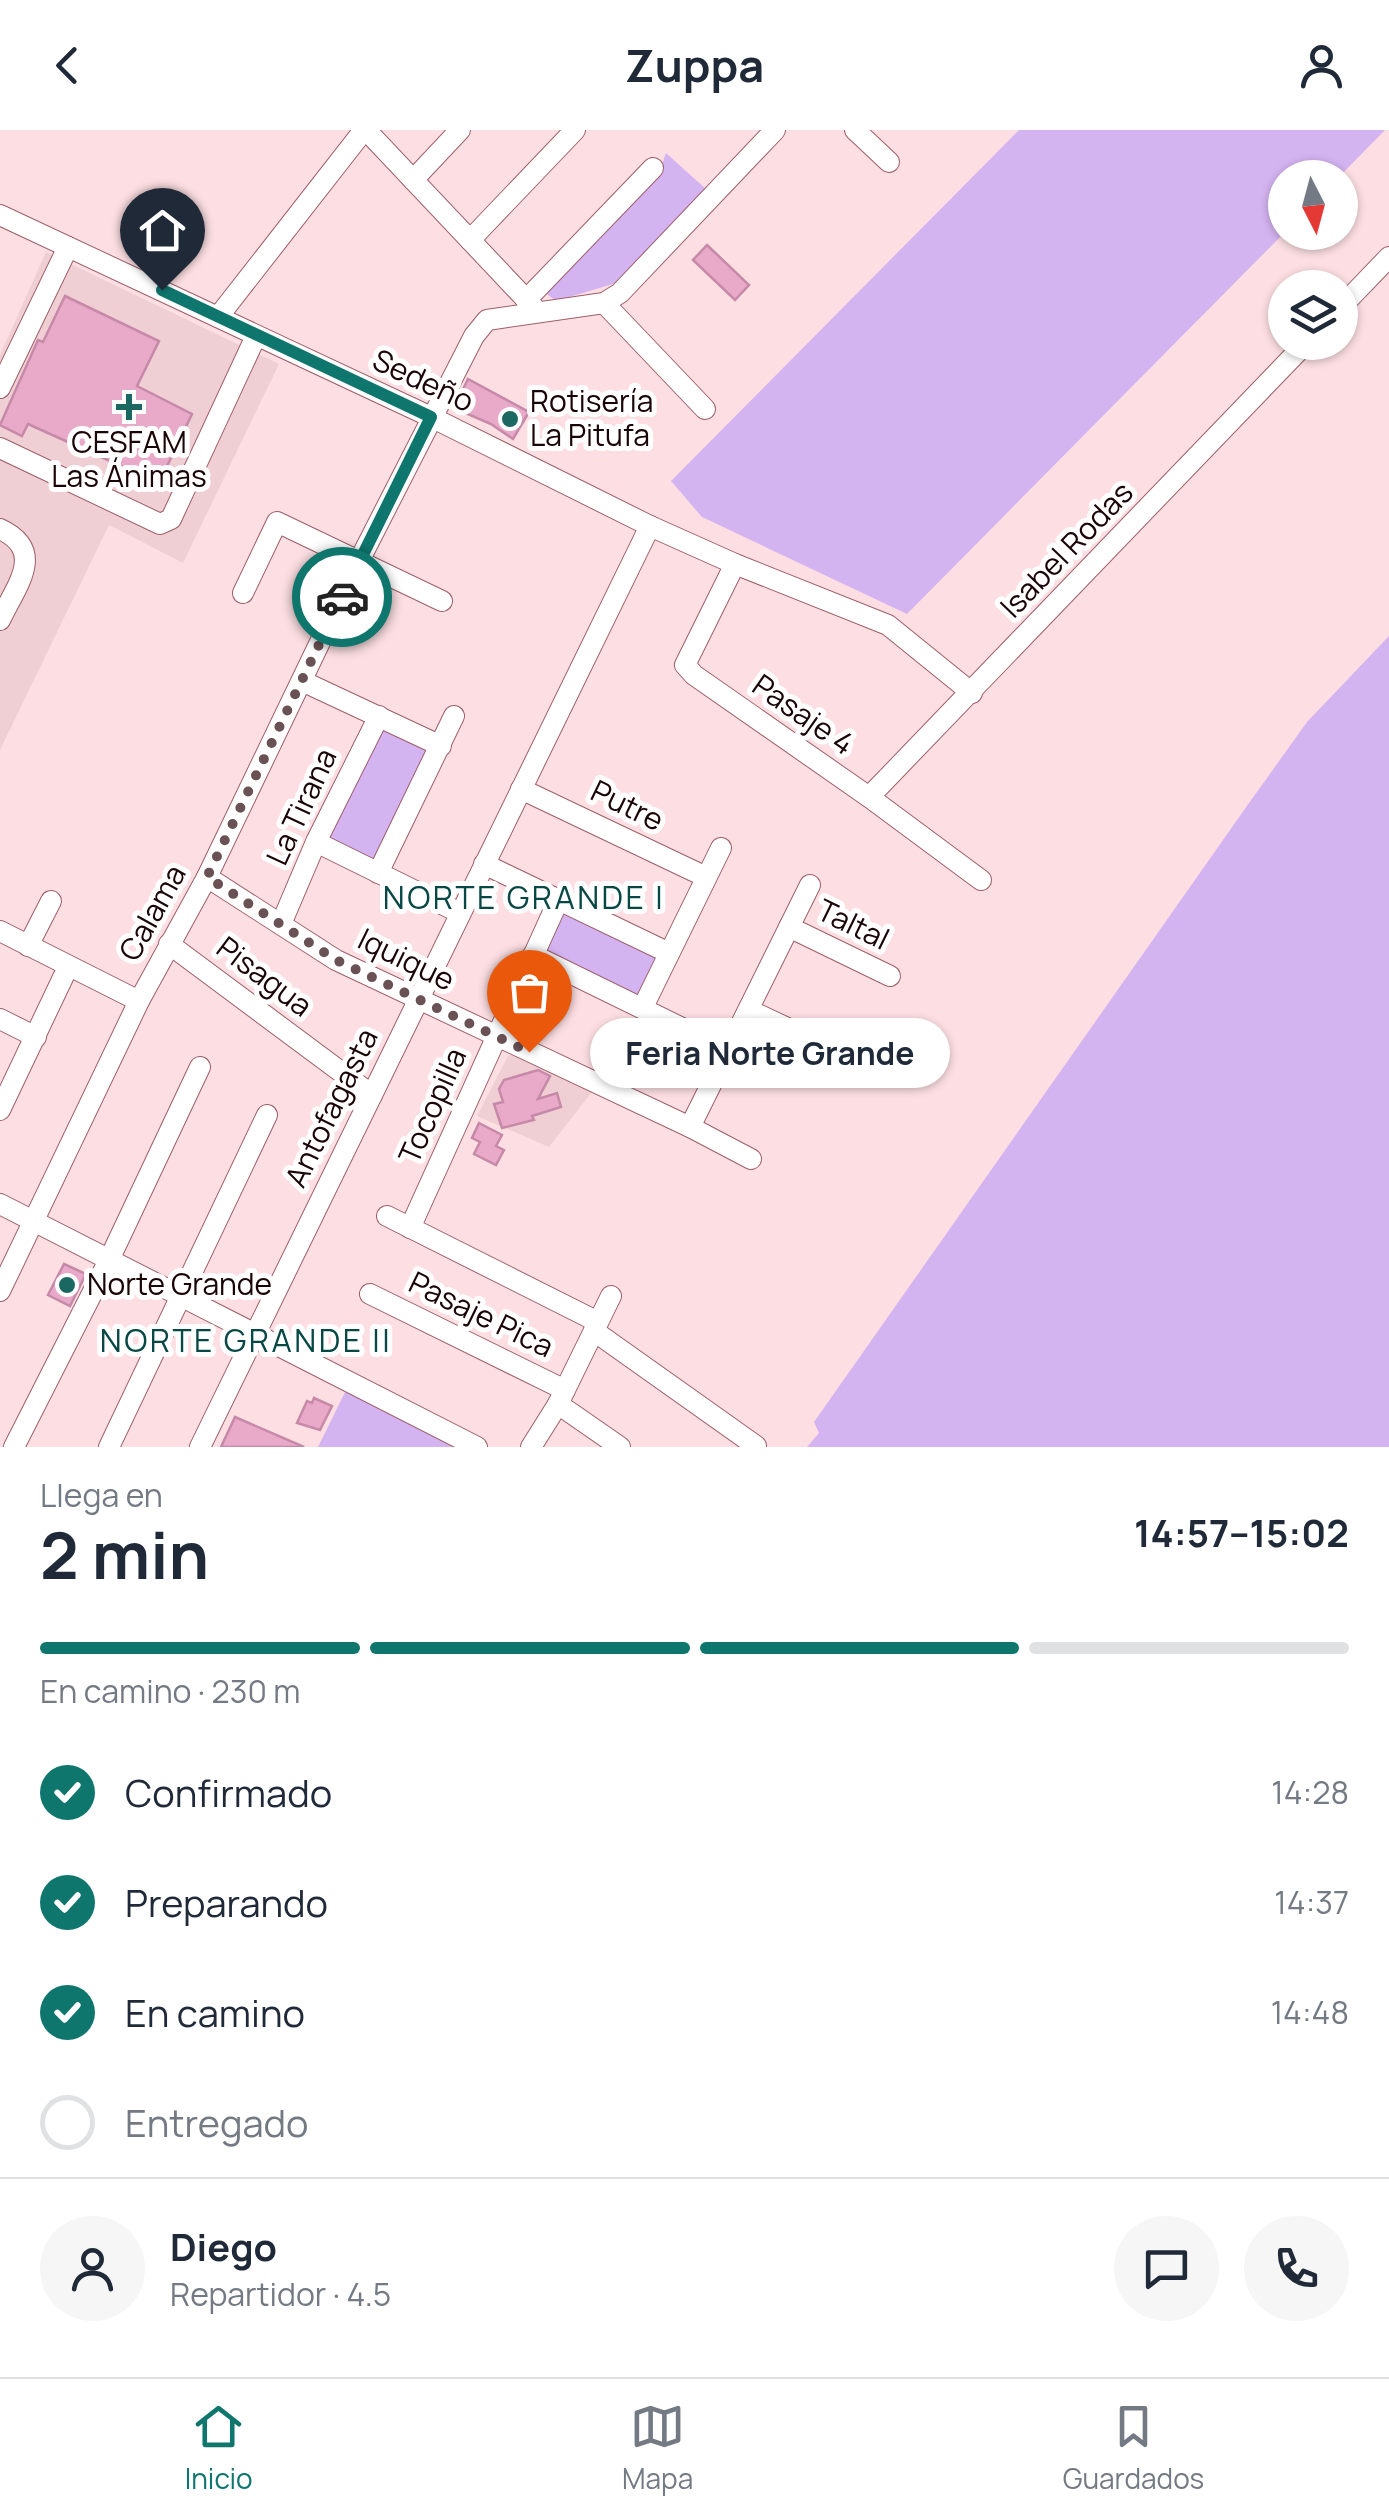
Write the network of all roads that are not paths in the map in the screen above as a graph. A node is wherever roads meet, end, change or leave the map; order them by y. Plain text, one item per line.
1 (365, 130) edge
2 (460, 130) edge
3 (575, 130) edge
4 (855, 130) edge
5 (772, 131) edge
6 (888, 162) dead end
7 (653, 168) dead end
8 (414, 180) junction
9 (0, 215) edge
10 (470, 240) junction
11 (68, 247) junction
12 (1389, 258) edge
13 (1358, 290) edge
14 (604, 303) junction
15 (532, 306) junction
16 (218, 317) junction
17 (256, 336) junction
18 (1290, 360) edge
19 (0, 388) edge
20 (705, 409) dead end
21 (431, 417) junction
22 (0, 448) edge
23 (650, 526) junction
24 (0, 528) edge
25 (358, 563) junction
26 (734, 564) junction
27 (243, 593) dead end
28 (442, 601) dead end
29 (0, 620) edge
30 (302, 681) junction
31 (972, 692) junction
32 (379, 716) junction
33 (454, 716) dead end
34 (441, 746) junction
35 (522, 788) junction
36 (869, 797) junction
37 (316, 842) junction
38 (721, 848) dead end
39 (484, 864) junction
40 (378, 872) junction
41 (207, 877) junction
42 (706, 877) junction
43 (981, 880) dead end
44 (810, 886) dead end
45 (559, 900) junction
46 (51, 902) dead end
47 (460, 914) junction
48 (281, 924) junction
49 (790, 927) junction
50 (0, 932) edge
51 (169, 944) junction
52 (28, 946) junction
53 (669, 953) junction
54 (533, 955) junction
55 (68, 967) junction
56 (890, 976) dead end
57 (418, 1000) junction
58 (139, 1001) junction
59 (643, 1007) junction
60 (749, 1010) junction
61 (0, 1019) edge
62 (36, 1037) junction
63 (497, 1038) junction
64 (834, 1050) dead end
65 (730, 1051) junction
66 (200, 1067) dead end
67 (372, 1095) junction
68 (1, 1108) edge
69 (267, 1116) dead end
70 (690, 1127) junction
71 (751, 1159) dead end
72 (0, 1204) edge
73 (387, 1216) dead end
74 (34, 1223) junction
75 (410, 1228) junction
76 (109, 1260) junction
77 (0, 1291) edge
78 (370, 1294) dead end
79 (182, 1296) junction
80 (611, 1296) dead end
81 (596, 1326) junction
82 (256, 1332) junction
83 (562, 1397) junction
84 (756, 1446) edge
85 (14, 1447) edge
86 (109, 1447) edge
87 (200, 1447) edge
88 (477, 1447) edge
89 (531, 1447) edge
90 (620, 1447) edge

1 - 8 street
1 - 16 street
2 - 8 street
3 - 10 street
4 - 6 street
5 - 14 street
7 - 15 street
8 - 10 street
9 - 11 street, Sedeño
10 - 15 street
11 - 16 street, Sedeño
11 - 19 street
12 - 13 street
14 - 15 street
14 - 20 street
15 - 21 street, Calama
16 - 17 street, Sedeño
17 - 21 street, Sedeño
17 - 22 street
18 - 31 street, Isabel Rodas
21 - 23 street, Sedeño
21 - 25 street, Calama
23 - 26 street, Sedeño
23 - 35 street, Antofagasta
24 - 29 street
25 - 27 street
25 - 28 street
25 - 30 street, Calama
26 - 31 street, Sedeño
26 - 36 street, Pasaje 4
30 - 32 street
30 - 41 street, Calama
31 - 36 street, Isabel Rodas
32 - 34 street
32 - 37 street, La Tirana
33 - 34 street
34 - 40 street
35 - 39 street, Antofagasta
35 - 42 street, Putre
36 - 43 street, Pasaje 4
37 - 40 street
37 - 48 street, La Tirana
38 - 42 street
39 - 45 street
39 - 47 street, Antofagasta
40 - 47 street
41 - 48 street, Iquique
41 - 51 street, Calama
42 - 53 street
44 - 49 street
45 - 53 street
45 - 54 street, Tocopilla
46 - 52 street
47 - 57 street, Antofagasta
48 - 57 street, Iquique
49 - 56 street, Taltal
49 - 60 street
50 - 52 street
51 - 58 street, Calama
51 - 67 street, Pisagua
52 - 55 street
53 - 59 street
54 - 59 street
54 - 63 street, Tocopilla
55 - 58 street
55 - 62 street
57 - 63 street, Iquique
57 - 67 street, Antofagasta
58 - 74 street, Calama
59 - 65 street
60 - 64 street
60 - 65 street
61 - 62 street
62 - 68 street
63 - 70 street, Iquique
63 - 75 street, Tocopilla
65 - 70 street
66 - 76 street
67 - 82 street, Antofagasta
69 - 79 street
70 - 71 street, Iquique
72 - 74 street
73 - 75 street
74 - 76 street
74 - 77 street, Calama
75 - 81 street
76 - 79 street
76 - 85 street
78 - 83 street, Pasaje Pica
79 - 82 street
79 - 86 street
80 - 81 street
81 - 83 street
81 - 84 street
82 - 87 street, Antofagasta
82 - 88 street
83 - 89 street
83 - 90 street, Pasaje Pica

